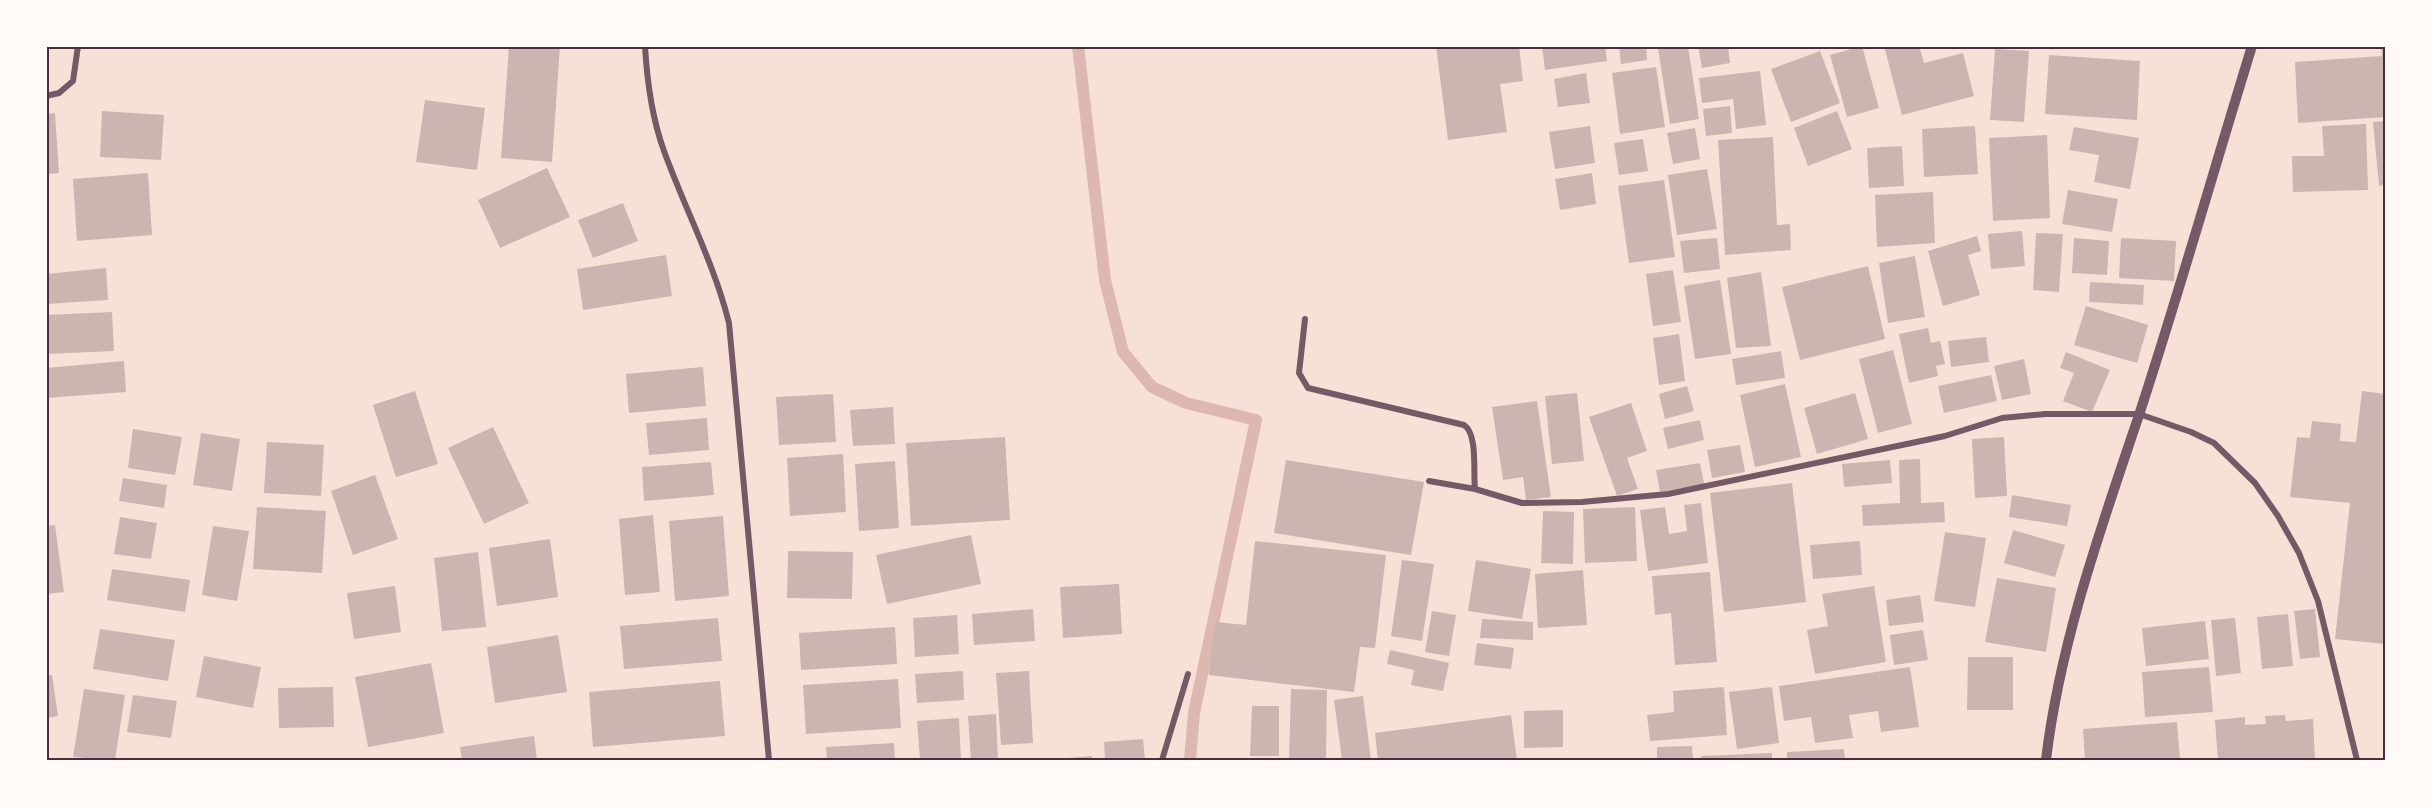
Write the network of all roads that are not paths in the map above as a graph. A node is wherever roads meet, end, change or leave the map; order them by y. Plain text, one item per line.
1 (78, 46) edge
2 (645, 46) edge
3 (2252, 46) edge
4 (46, 96) edge
5 (1305, 319) dead end
6 (2139, 414) junction
7 (1429, 481) dead end
8 (1475, 489) junction
9 (1188, 674) dead end
10 (769, 760) edge
11 (1162, 760) edge
12 (2046, 760) edge
13 (2356, 760) edge

1 - 4 street
2 - 10 street
3 - 6 street
5 - 8 street
6 - 8 street
6 - 12 street
6 - 13 street
7 - 8 street
9 - 11 street

